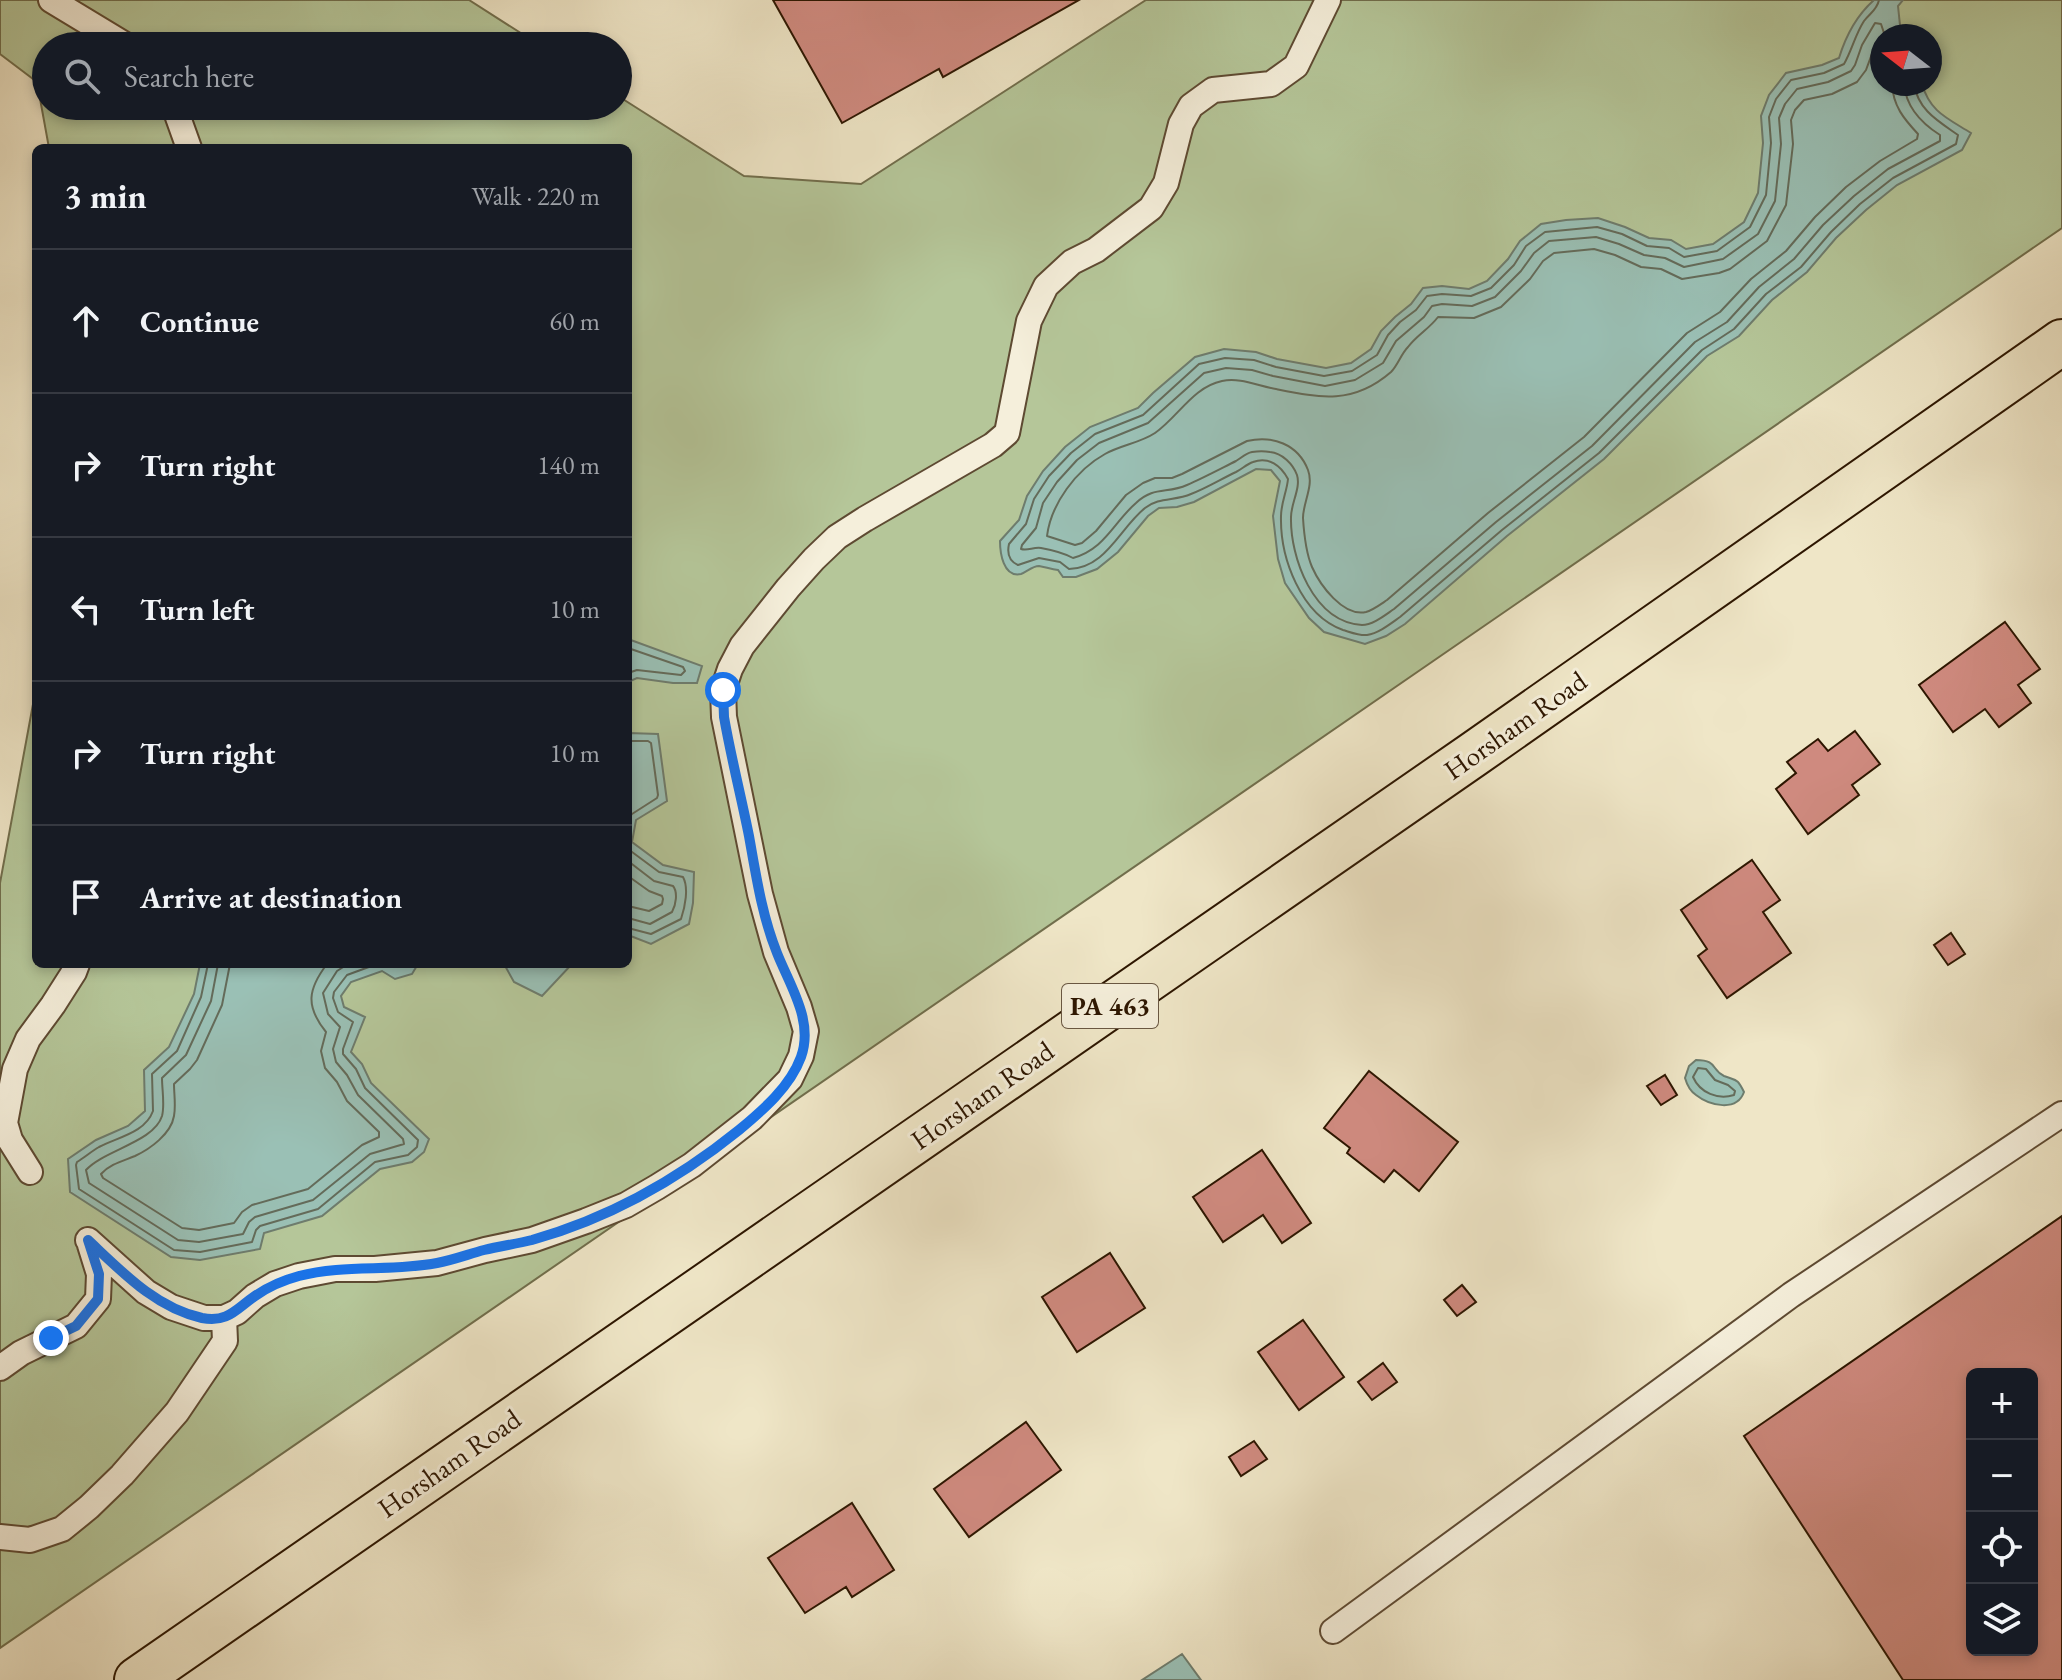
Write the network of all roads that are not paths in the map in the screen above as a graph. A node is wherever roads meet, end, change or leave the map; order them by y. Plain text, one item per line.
1 (51, 0) edge
2 (1328, 0) edge
3 (104, 32) edge
4 (179, 120) edge
5 (188, 144) edge
6 (2062, 342) edge
7 (76, 968) edge
8 (2062, 1114) edge
9 (30, 1172) dead end
10 (224, 1318) junction
11 (0, 1368) edge
12 (0, 1537) edge
13 (1333, 1631) dead end
14 (137, 1680) edge

1 - 3 lane
2 - 10 lane
4 - 5 lane
6 - 14 main road, Horsham Road / PA 463
7 - 9 lane
8 - 13 lane
10 - 11 lane
10 - 12 lane

